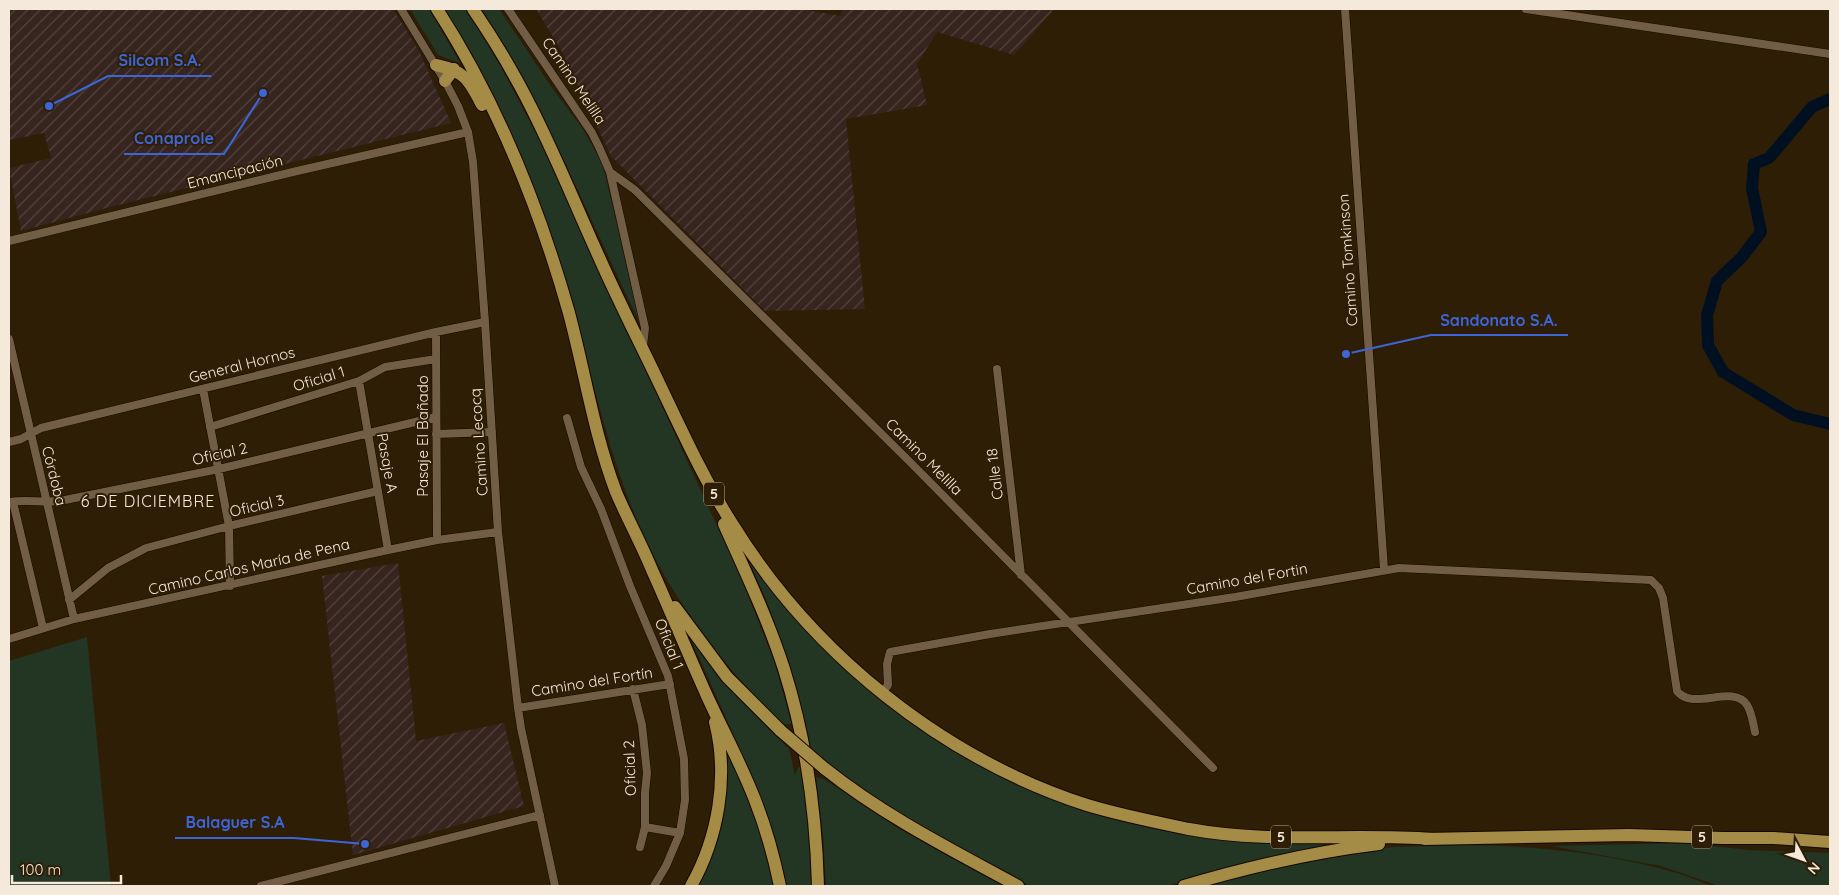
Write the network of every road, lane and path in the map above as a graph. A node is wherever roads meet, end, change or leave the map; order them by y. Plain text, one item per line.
1 (401, 9) edge
2 (437, 9) edge
3 (474, 9) edge
4 (508, 9) edge
5 (1345, 9) edge
6 (1526, 9) edge
7 (1830, 54) edge
8 (436, 65) junction
9 (454, 69) junction
10 (445, 81) junction
11 (468, 132) junction
12 (610, 172) junction
13 (522, 175) junction
14 (9, 241) edge
15 (485, 322) junction
16 (436, 332) junction
17 (9, 339) edge
18 (642, 348) junction
19 (436, 359) junction
20 (997, 369) dead end
21 (359, 381) junction
22 (202, 389) junction
23 (436, 417) junction
24 (567, 418) dead end
25 (210, 427) junction
26 (368, 432) junction
27 (492, 432) junction
28 (30, 434) junction
29 (436, 434) junction
30 (9, 442) edge
31 (219, 469) junction
32 (702, 472) junction
33 (378, 491) junction
34 (11, 502) edge
35 (46, 503) junction
36 (229, 526) junction
37 (498, 532) junction
38 (437, 540) junction
39 (388, 550) junction
40 (651, 566) junction
41 (1384, 569) junction
42 (1021, 575) junction
43 (230, 586) junction
44 (69, 600) junction
45 (74, 619) junction
46 (1068, 622) junction
47 (43, 628) junction
48 (9, 639) edge
49 (670, 684) junction
50 (633, 690) junction
51 (882, 693) junction
52 (707, 696) junction
53 (518, 708) junction
54 (1755, 732) dead end
55 (1213, 768) dead end
56 (540, 815) junction
57 (645, 828) junction
58 (680, 834) junction
59 (1830, 836) edge
60 (1432, 839) junction
61 (1812, 840) junction
62 (1830, 842) edge
63 (640, 847) dead end
64 (261, 886) edge
65 (555, 886) edge
66 (654, 886) edge
67 (691, 886) edge
68 (780, 886) edge
69 (818, 886) edge
70 (1018, 886) edge
71 (1184, 886) edge

1 - 8 street, Camino Lecocq
2 - 13 highway
3 - 18 highway, 5
4 - 12 street, Camino Melilla
5 - 41 street, Camino Tomkinson
6 - 7 street
8 - 9 highway
8 - 10 street, Camino Lecocq
9 - 10 highway
9 - 13 highway
10 - 11 street, Camino Lecocq
11 - 14 street, Emancipación
11 - 15 street, Camino Lecocq
12 - 18 street, Camino Melilla
12 - 42 street, Camino Melilla
13 - 40 highway
15 - 16 street, General Hornos
15 - 27 street, Camino Lecocq
16 - 19 street, Pasaje El Bañado
16 - 22 street, General Hornos
17 - 28 street, Córdoba
18 - 32 highway, 5
19 - 21 street, Oficial 1
19 - 23 street, Pasaje El Bañado
20 - 42 street, Calle 18
21 - 25 street, Oficial 1
21 - 26 street, Pasaje A
22 - 25 street
22 - 28 street, General Hornos
23 - 26 street, Oficial 2
23 - 29 street, Pasaje El Bañado
24 - 49 street, Oficial 1
25 - 31 street
26 - 31 street, Oficial 2
26 - 33 street, Pasaje A
27 - 29 street
27 - 37 street, Camino Lecocq
28 - 30 street, General Hornos
28 - 35 street, Córdoba
29 - 38 street, Pasaje El Bañado
31 - 35 street, Oficial 2
31 - 36 street
32 - 51 highway, 5
32 - 69 highway
33 - 36 street, Oficial 3
33 - 39 street, Pasaje A
34 - 35 street, Oficial 2
34 - 47 street
35 - 44 street, Córdoba
36 - 43 street
36 - 44 street, Oficial 3
37 - 38 street, Camino Carlos María de Pena
37 - 53 street, Camino Lecocq
38 - 39 street, Camino Carlos María de Pena
39 - 43 street, Camino Carlos María de Pena
40 - 52 highway
40 - 70 highway, bridge
41 - 46 street, Camino del Fortin
41 - 54 street, Camino del Fortin
42 - 46 street, Camino Melilla
43 - 45 street, Camino Carlos María de Pena
44 - 45 street, Córdoba
45 - 47 street, Camino Carlos María de Pena
46 - 51 street, Camino del Fortin
46 - 55 street, Camino Melilla
47 - 48 street, Camino Carlos María de Pena
49 - 50 street, Camino del Fortín
49 - 58 street, Oficial 1
50 - 53 street, Camino del Fortín
50 - 57 street, Oficial 2
51 - 60 highway, 5
52 - 67 highway
52 - 68 highway
53 - 56 street, Camino Lecocq
56 - 64 street
56 - 65 street, Camino Lecocq
57 - 58 street
57 - 63 street, Oficial 2
58 - 66 street, Oficial 1
59 - 61 highway
60 - 61 highway, 5
60 - 71 highway
61 - 62 highway, 5

